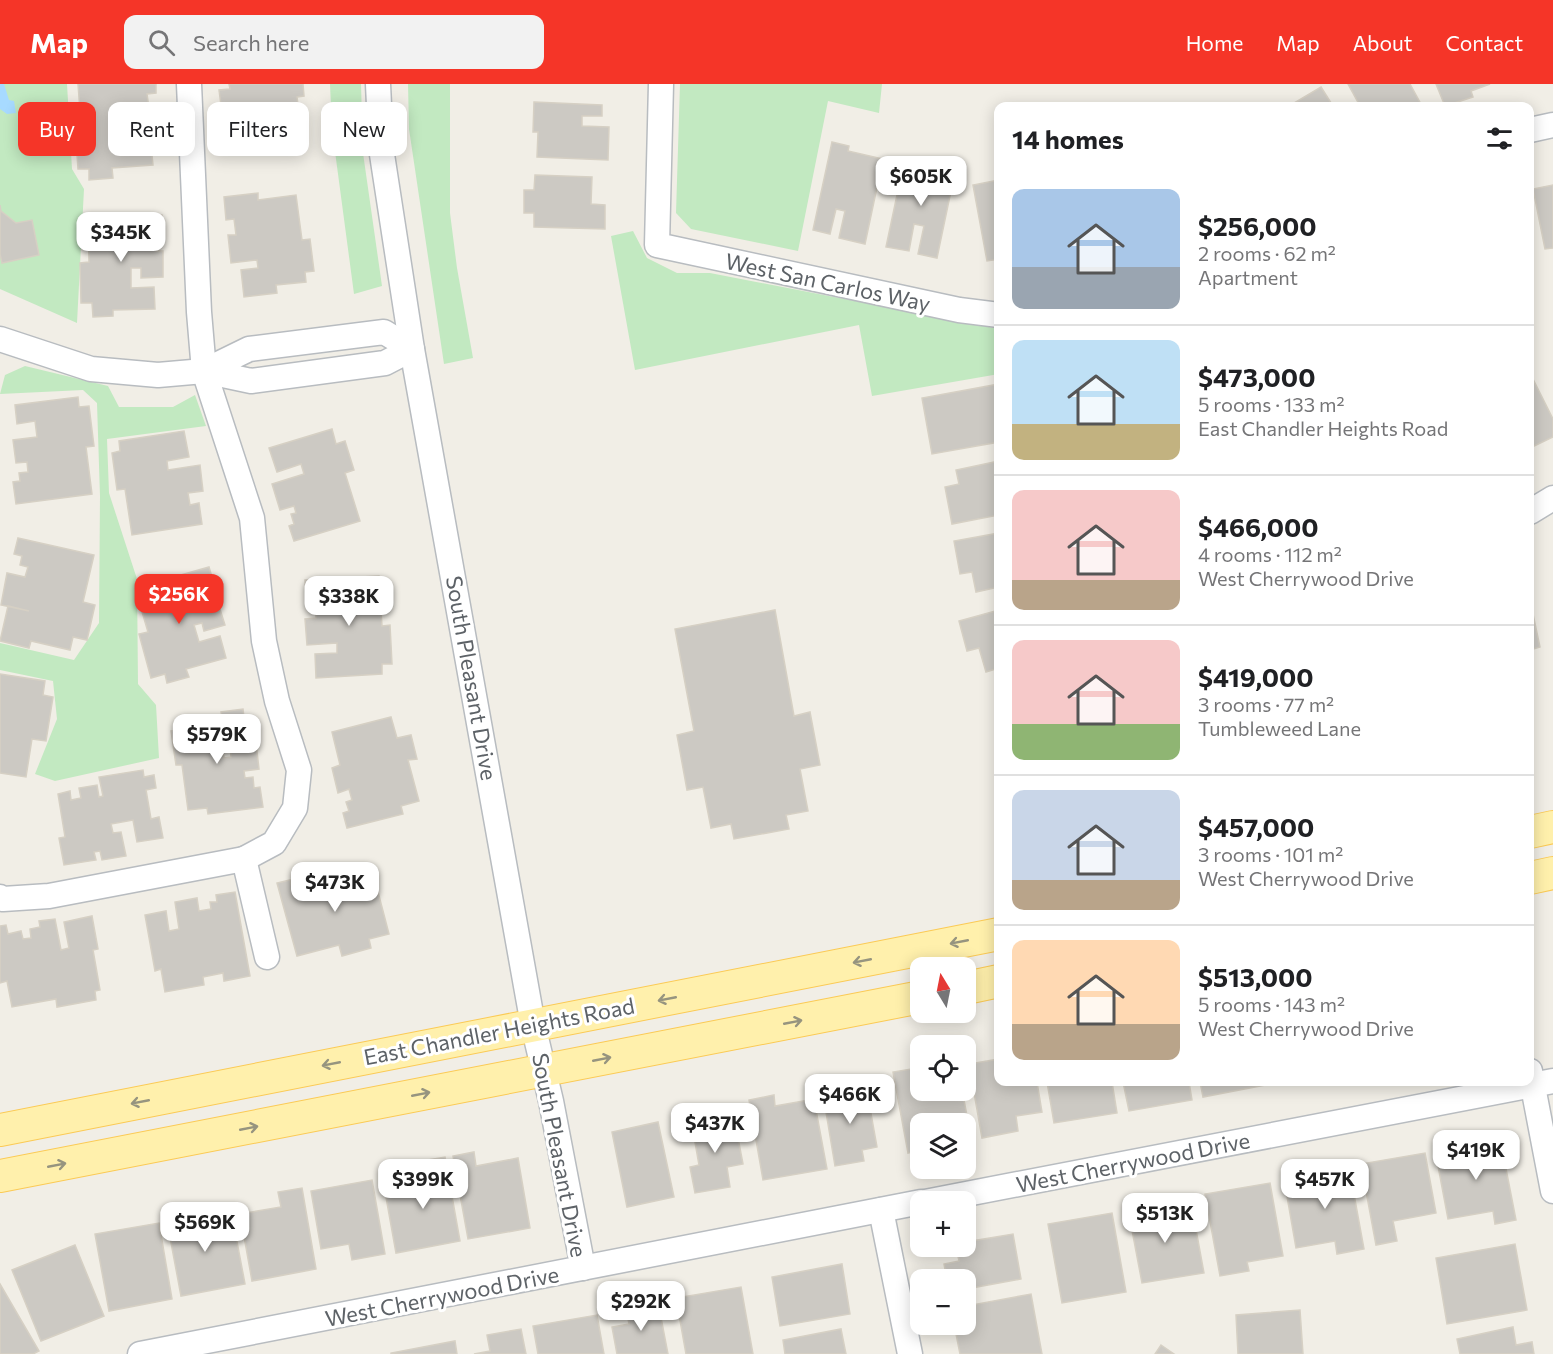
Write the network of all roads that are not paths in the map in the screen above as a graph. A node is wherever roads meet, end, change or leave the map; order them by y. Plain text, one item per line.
1 (189, 84) edge
2 (378, 84) edge
3 (662, 84) edge
4 (1553, 125) edge
5 (1534, 129) edge
6 (994, 314) edge
7 (0, 339) edge
8 (276, 346) junction
9 (412, 349) junction
10 (204, 371) junction
11 (280, 377) junction
12 (1553, 498) edge
13 (1534, 510) edge
14 (1553, 827) edge
15 (1534, 831) edge
16 (244, 860) junction
17 (1553, 873) edge
18 (1534, 877) edge
19 (0, 897) edge
20 (994, 935) edge
21 (267, 957) dead end
22 (994, 982) edge
23 (976, 986) edge
24 (910, 999) edge
25 (533, 1025) junction
26 (544, 1070) junction
27 (1539, 1079) edge
28 (1504, 1086) edge
29 (0, 1130) edge
30 (0, 1176) edge
31 (976, 1191) edge
32 (1553, 1191) edge
33 (910, 1204) edge
34 (881, 1210) junction
35 (583, 1268) junction
36 (140, 1354) edge
37 (910, 1354) edge

1 - 10 street
2 - 9 street, South Pleasant Drive
3 - 6 street, West San Carlos Way
4 - 5 street
7 - 10 street
8 - 9 street
8 - 10 street
8 - 11 street
9 - 11 street
9 - 25 street, South Pleasant Drive
10 - 11 street
10 - 16 street
12 - 13 street
14 - 15 main road
16 - 19 street
16 - 21 street
17 - 18 main road
20 -> 25 main road, East Chandler Heights Road
22 - 23 main road
26 -> 24 main road
25 - 26 street, South Pleasant Drive
25 -> 29 main road, East Chandler Heights Road
30 -> 26 main road
26 - 35 street, South Pleasant Drive
27 - 32 street
28 - 31 street, West Cherrywood Drive
33 - 34 street, West Cherrywood Drive
34 - 35 street, West Cherrywood Drive
34 - 37 street
35 - 36 street, West Cherrywood Drive

